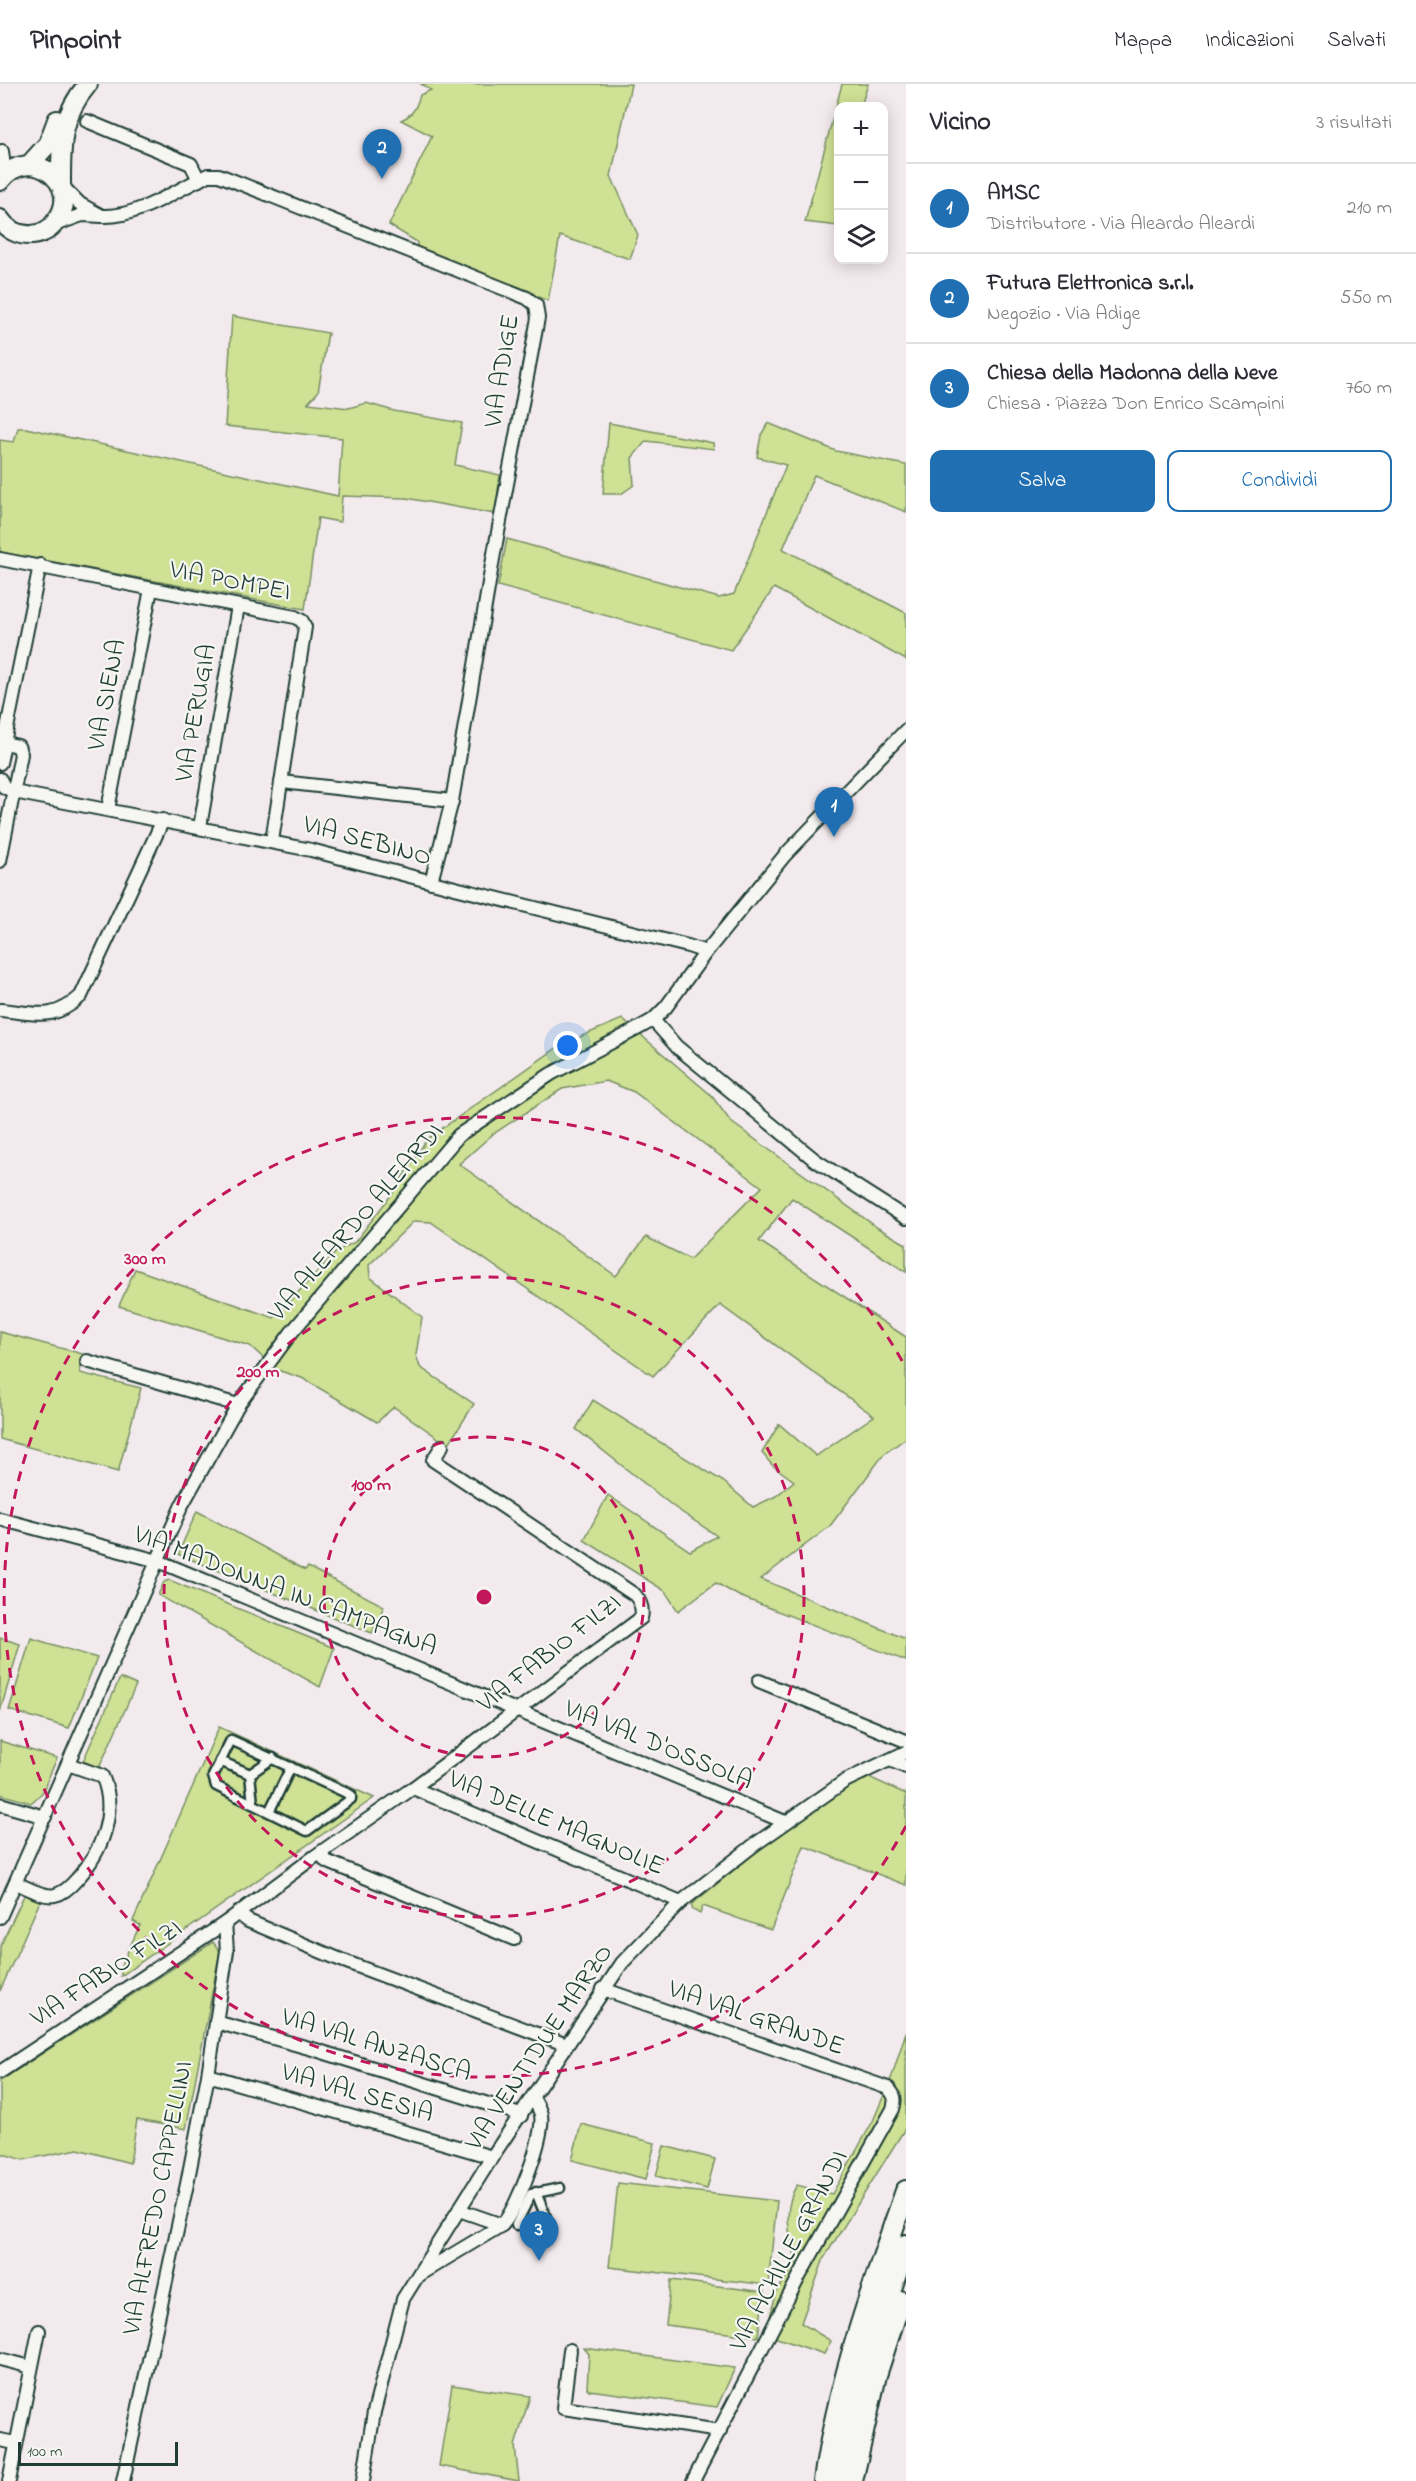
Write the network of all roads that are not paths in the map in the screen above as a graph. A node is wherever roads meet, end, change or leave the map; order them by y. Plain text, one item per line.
1 (76, 84) edge
2 (88, 84) edge
3 (87, 121) dead end
4 (1, 151) edge
5 (12, 172) edge
6 (199, 180) junction
7 (61, 185) junction
8 (102, 216) junction
9 (53, 226) junction
10 (4, 228) edge
11 (0, 559) edge
12 (40, 565) junction
13 (151, 589) junction
14 (238, 606) junction
15 (906, 730) edge
16 (2, 742) edge
17 (0, 763) edge
18 (0, 779) edge
19 (282, 782) junction
20 (14, 792) junction
21 (452, 801) junction
22 (108, 809) junction
23 (163, 820) junction
24 (200, 827) junction
25 (272, 841) junction
26 (0, 861) edge
27 (431, 882) junction
28 (706, 952) junction
29 (0, 1010) edge
30 (653, 1020) junction
31 (906, 1218) edge
32 (87, 1361) dead end
33 (238, 1405) junction
34 (442, 1446) dead end
35 (0, 1519) edge
36 (158, 1561) junction
37 (759, 1681) dead end
38 (514, 1711) junction
39 (906, 1741) edge
40 (906, 1752) edge
41 (273, 1758) junction
42 (890, 1760) junction
43 (220, 1761) junction
44 (68, 1764) junction
45 (291, 1767) junction
46 (906, 1767) edge
47 (250, 1774) junction
48 (413, 1788) junction
49 (0, 1804) edge
50 (253, 1804) junction
51 (269, 1812) junction
52 (45, 1817) junction
53 (785, 1822) junction
54 (320, 1853) junction
55 (16, 1883) junction
56 (681, 1902) junction
57 (238, 1913) junction
58 (0, 1917) edge
59 (225, 1923) junction
60 (514, 1939) dead end
61 (603, 1989) junction
62 (216, 2022) junction
63 (567, 2044) junction
64 (0, 2072) edge
65 (208, 2075) junction
66 (893, 2093) joint
67 (533, 2097) junction
68 (521, 2116) junction
69 (492, 2157) junction
70 (560, 2188) dead end
71 (906, 2191) edge
72 (536, 2192) junction
73 (459, 2210) junction
74 (502, 2225) junction
75 (906, 2245) edge
76 (417, 2277) junction
77 (906, 2283) edge
78 (906, 2323) edge
79 (39, 2331) dead end
80 (570, 2350) dead end
81 (0, 2359) edge
82 (31, 2367) junction
83 (720, 2431) junction
84 (0, 2439) edge
85 (15, 2443) junction
86 (9, 2481) edge
87 (123, 2481) edge
88 (363, 2481) edge
89 (693, 2481) edge
90 (824, 2481) edge
91 (838, 2481) edge
92 (852, 2481) edge
93 (864, 2481) edge

1 - 5 main road
2 - 7 main road
3 - 6 street
4 - 5 street
5 - 7 main road
6 - 8 street, VIA ADIGE
6 - 21 street, VIA ADIGE
7 - 8 street
7 - 9 main road
8 - 9 street, VIA ADIGE
9 - 10 main road
11 - 12 street, VIA POMPEI
12 - 13 street, VIA POMPEI
12 - 16 street
13 - 14 street, VIA POMPEI
13 - 22 street, VIA SIENA
14 - 19 street, VIA POMPEI
14 - 24 street, VIA PERUGIA
15 - 28 street, VIA ALEARDO ALEARDI
16 - 17 street
16 - 20 street
18 - 20 street
19 - 21 street
19 - 25 street, VIA POMPEI
20 - 22 street, VIA SEBINO
20 - 26 street
21 - 27 street, VIA ADIGE
22 - 23 street, VIA SEBINO
23 - 24 street, VIA SEBINO
23 - 29 street
24 - 25 street, VIA SEBINO
25 - 27 street, VIA SEBINO
27 - 28 street, VIA SEBINO
28 - 30 street, VIA ALEARDO ALEARDI
30 - 31 street
30 - 33 street, VIA ALEARDO ALEARDI
32 - 33 street
33 - 36 street, VIA ALEARDO ALEARDI
34 - 38 street, VIA FABIO FILZI
35 - 36 street, VIA MADONNA IN CAMPAGNA
36 - 38 street, VIA MADONNA IN CAMPAGNA
36 - 44 street, VIA ALEARDO ALEARDI
37 - 39 street
38 - 48 street, VIA FABIO FILZI
38 - 53 street, VIA VAL D'OSSOLA
40 - 42 street, VIA VENTIDUE MARZO
41 - 43 street
41 - 45 street
41 - 47 street
42 - 46 street
42 - 53 street, VIA VENTIDUE MARZO
43 - 47 street
43 - 50 street
44 - 52 street, VIA ALEARDO ALEARDI
44 - 55 street
45 - 51 street
45 - 51 street
47 - 50 street
48 - 54 street, VIA FABIO FILZI
48 - 56 street, VIA DELLE MAGNOLIE
49 - 52 street
50 - 51 street
52 - 55 street, VIA ALEARDO ALEARDI
53 - 56 street, VIA VENTIDUE MARZO
54 - 57 street, VIA FABIO FILZI
54 - 60 street
55 - 58 street, VIA ALEARDO ALEARDI
56 - 61 street, VIA VENTIDUE MARZO
57 - 59 street, VIA FABIO FILZI
57 - 63 street
59 - 62 street, VIA ALFREDO CAPPELLINI
59 - 64 street, VIA FABIO FILZI
61 - 63 street, VIA VENTIDUE MARZO
61 - 66 street, VIA VAL GRANDE
62 - 65 street, VIA ALFREDO CAPPELLINI
62 - 68 street, VIA VAL ANZASCA
63 - 67 street, VIA VENTIDUE MARZO
65 - 69 street, VIA VAL SESIA
65 - 87 street, VIA ALFREDO CAPPELLINI
66 - 83 street, VIA ACHILLE GRANDI
67 - 68 street, VIA VENTIDUE MARZO
67 - 74 street
68 - 69 street, VIA VENTIDUE MARZO
69 - 73 street, VIA VENTIDUE MARZO
70 - 72 street
71 - 90 highway
72 - 72 street
73 - 74 street
73 - 76 street, VIA VENTIDUE MARZO
74 - 76 street
75 - 91 highway
76 - 88 street, VIA VENTIDUE MARZO
77 - 92 highway
78 - 93 highway
79 - 82 street
80 - 83 street
81 - 82 street
82 - 85 street
83 - 89 street, VIA ACHILLE GRANDI
84 - 85 street
85 - 86 street

